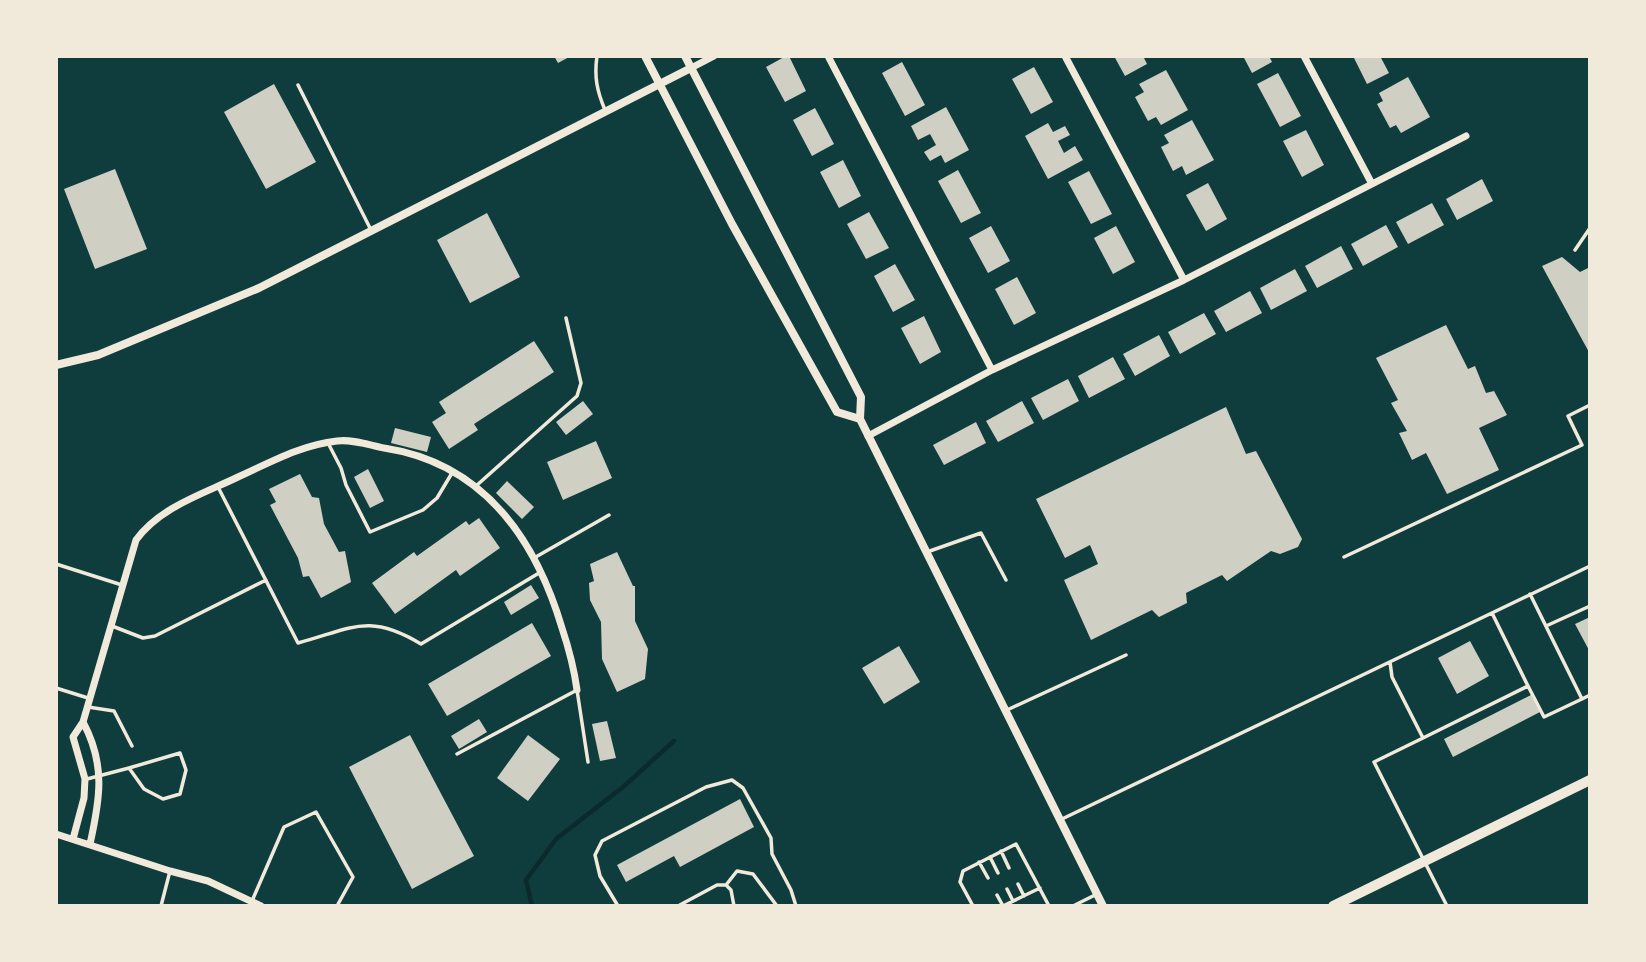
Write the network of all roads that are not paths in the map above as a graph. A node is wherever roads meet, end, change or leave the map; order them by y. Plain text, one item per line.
1 (597, 56) edge
2 (645, 56) edge
3 (685, 56) edge
4 (714, 56) edge
5 (828, 56) edge
6 (1065, 56) edge
7 (1304, 56) edge
8 (691, 68) junction
9 (658, 83) junction
10 (298, 85) dead end
11 (605, 110) junction
12 (1466, 136) dead end
13 (1372, 184) junction
14 (1590, 228) edge
15 (371, 230) junction
16 (1575, 250) dead end
17 (1184, 280) junction
18 (566, 318) dead end
19 (56, 366) edge
20 (992, 370) junction
21 (1590, 405) edge
22 (860, 419) junction
23 (868, 436) junction
24 (328, 443) junction
25 (452, 473) junction
26 (476, 486) junction
27 (218, 487) junction
28 (609, 515) dead end
29 (925, 553) junction
30 (1344, 557) dead end
31 (534, 558) junction
32 (56, 564) edge
33 (1590, 566) edge
34 (541, 572) junction
35 (266, 580) junction
36 (1006, 580) dead end
37 (122, 584) junction
38 (1530, 594) junction
39 (1590, 606) edge
40 (1492, 612) junction
41 (110, 625) junction
42 (1546, 626) junction
43 (1126, 655) dead end
44 (1390, 662) junction
45 (1528, 686) junction
46 (57, 688) edge
47 (577, 690) junction
48 (56, 694) edge
49 (1590, 695) edge
50 (1582, 699) junction
51 (87, 702) junction
52 (1005, 711) junction
53 (83, 722) junction
54 (1423, 738) junction
55 (132, 746) dead end
56 (457, 754) dead end
57 (587, 762) dead end
58 (129, 768) junction
59 (101, 776) junction
60 (85, 779) junction
61 (1590, 780) edge
62 (1059, 820) junction
63 (56, 834) edge
64 (73, 839) junction
65 (90, 844) junction
66 (1001, 851) junction
67 (990, 857) junction
68 (1424, 861) junction
69 (979, 862) junction
70 (1009, 868) dead end
71 (170, 871) junction
72 (998, 873) dead end
73 (988, 878) dead end
74 (1018, 884) dead end
75 (726, 885) junction
76 (1040, 888) junction
77 (1007, 889) dead end
78 (1097, 894) junction
79 (997, 895) dead end
80 (1024, 896) junction
81 (252, 901) junction
82 (1013, 901) junction
83 (161, 906) edge
84 (261, 906) edge
85 (337, 906) edge
86 (618, 906) edge
87 (678, 906) edge
88 (734, 906) edge
89 (777, 906) edge
90 (796, 906) edge
91 (973, 906) edge
92 (1049, 906) edge
93 (1073, 906) edge
94 (1103, 906) edge
95 (1333, 906) edge
96 (1447, 906) edge

1 - 11 lane
2 - 9 street
3 - 8 street
4 - 8 street
5 - 20 street
6 - 17 street
7 - 13 street
8 - 9 street
8 - 22 street
9 - 11 street
9 - 22 street
10 - 15 lane
11 - 15 street
12 - 13 street
13 - 17 street
14 - 16 lane
15 - 19 street
17 - 20 street
18 - 26 lane
20 - 23 street
21 - 30 lane
22 - 23 street
23 - 29 street
24 - 25 street
24 - 25 lane
24 - 27 street
25 - 26 street
26 - 31 street
27 - 35 lane
27 - 37 street
28 - 31 lane
29 - 36 lane
29 - 52 street
31 - 34 street
32 - 37 lane
33 - 38 lane
34 - 35 lane
34 - 47 street
35 - 41 lane
37 - 41 street
38 - 40 lane
38 - 42 lane
39 - 42 lane
40 - 44 lane
40 - 45 lane
41 - 51 street
42 - 50 lane
43 - 52 lane
44 - 54 lane
44 - 62 lane
45 - 50 lane
45 - 54 lane
46 - 48 lane
46 - 51 lane
47 - 56 lane
47 - 57 lane
49 - 50 lane
51 - 53 street
51 - 55 lane
52 - 62 street
53 - 59 street
53 - 60 street
54 - 68 lane
58 - 58 lane
58 - 59 lane
59 - 60 lane
59 - 65 street
60 - 64 street
61 - 68 main road
62 - 78 street
63 - 64 street
64 - 65 street
65 - 71 street
66 - 67 lane
66 - 70 lane
66 - 76 lane
67 - 69 lane
67 - 72 lane
68 - 95 main road
68 - 96 lane
69 - 73 lane
69 - 91 lane
71 - 81 street
71 - 83 lane
74 - 80 lane
75 - 87 lane
75 - 88 lane
75 - 89 lane
76 - 80 lane
76 - 92 lane
77 - 82 lane
78 - 93 lane
78 - 94 street
79 - 82 lane
80 - 82 lane
81 - 84 street
81 - 85 lane
86 - 90 lane

